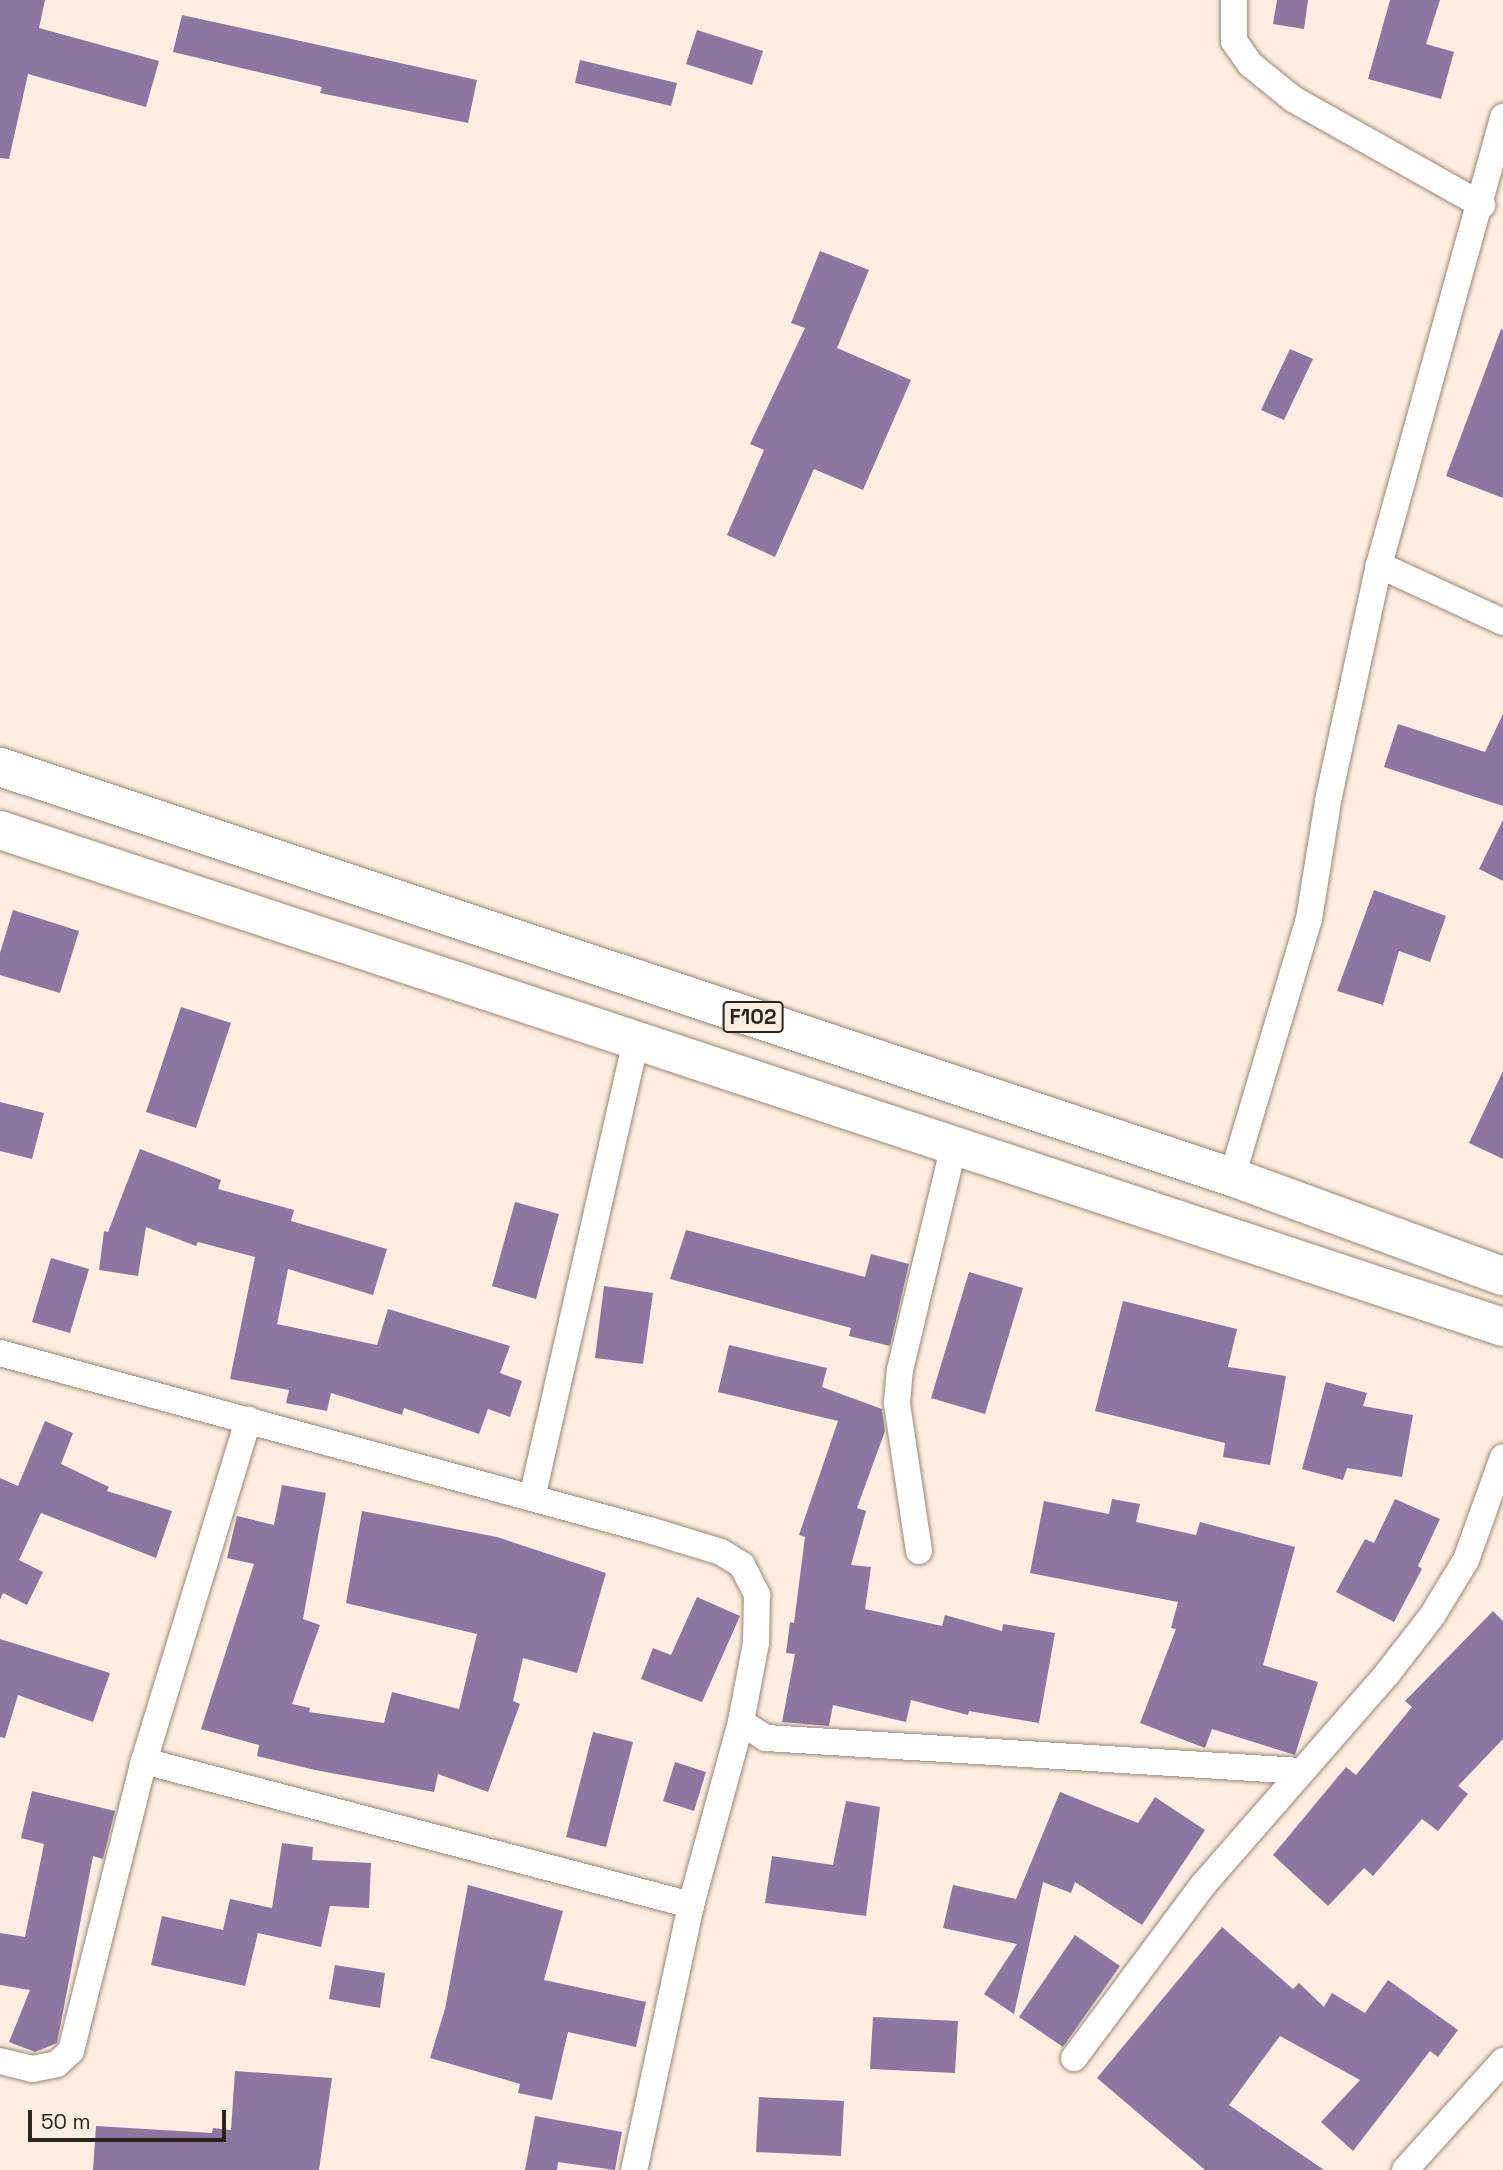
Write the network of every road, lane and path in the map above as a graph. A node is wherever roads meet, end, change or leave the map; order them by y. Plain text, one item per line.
1 (1234, 0) edge
2 (1503, 117) edge
3 (1482, 205) junction
4 (1379, 565) junction
5 (1503, 622) edge
6 (0, 767) edge
7 (0, 831) edge
8 (636, 1039) junction
9 (954, 1145) junction
10 (1233, 1177) junction
11 (1503, 1276) edge
12 (1503, 1327) edge
13 (0, 1353) edge
14 (248, 1420) junction
15 (1503, 1457) edge
16 (533, 1498) junction
17 (919, 1551) dead end
18 (741, 1723) junction
19 (145, 1761) junction
20 (1301, 1771) junction
21 (691, 1905) junction
22 (1074, 2058) dead end
23 (0, 2061) edge
24 (1503, 2061) edge
25 (634, 2170) edge
26 (1405, 2170) edge

1 - 3 street
2 - 3 street
3 - 4 street
4 - 5 street
4 - 10 street
6 - 10 main road, F102
7 - 8 main road, F102
8 - 9 main road, F102
8 - 16 street
9 - 12 main road, F102
9 - 17 street
10 - 11 main road, F102
13 - 14 street
14 - 16 street
14 - 19 street
15 - 20 street
16 - 18 street
18 - 20 street
18 - 21 street
19 - 21 street
19 - 23 street
20 - 22 street
21 - 25 street
24 - 26 street

